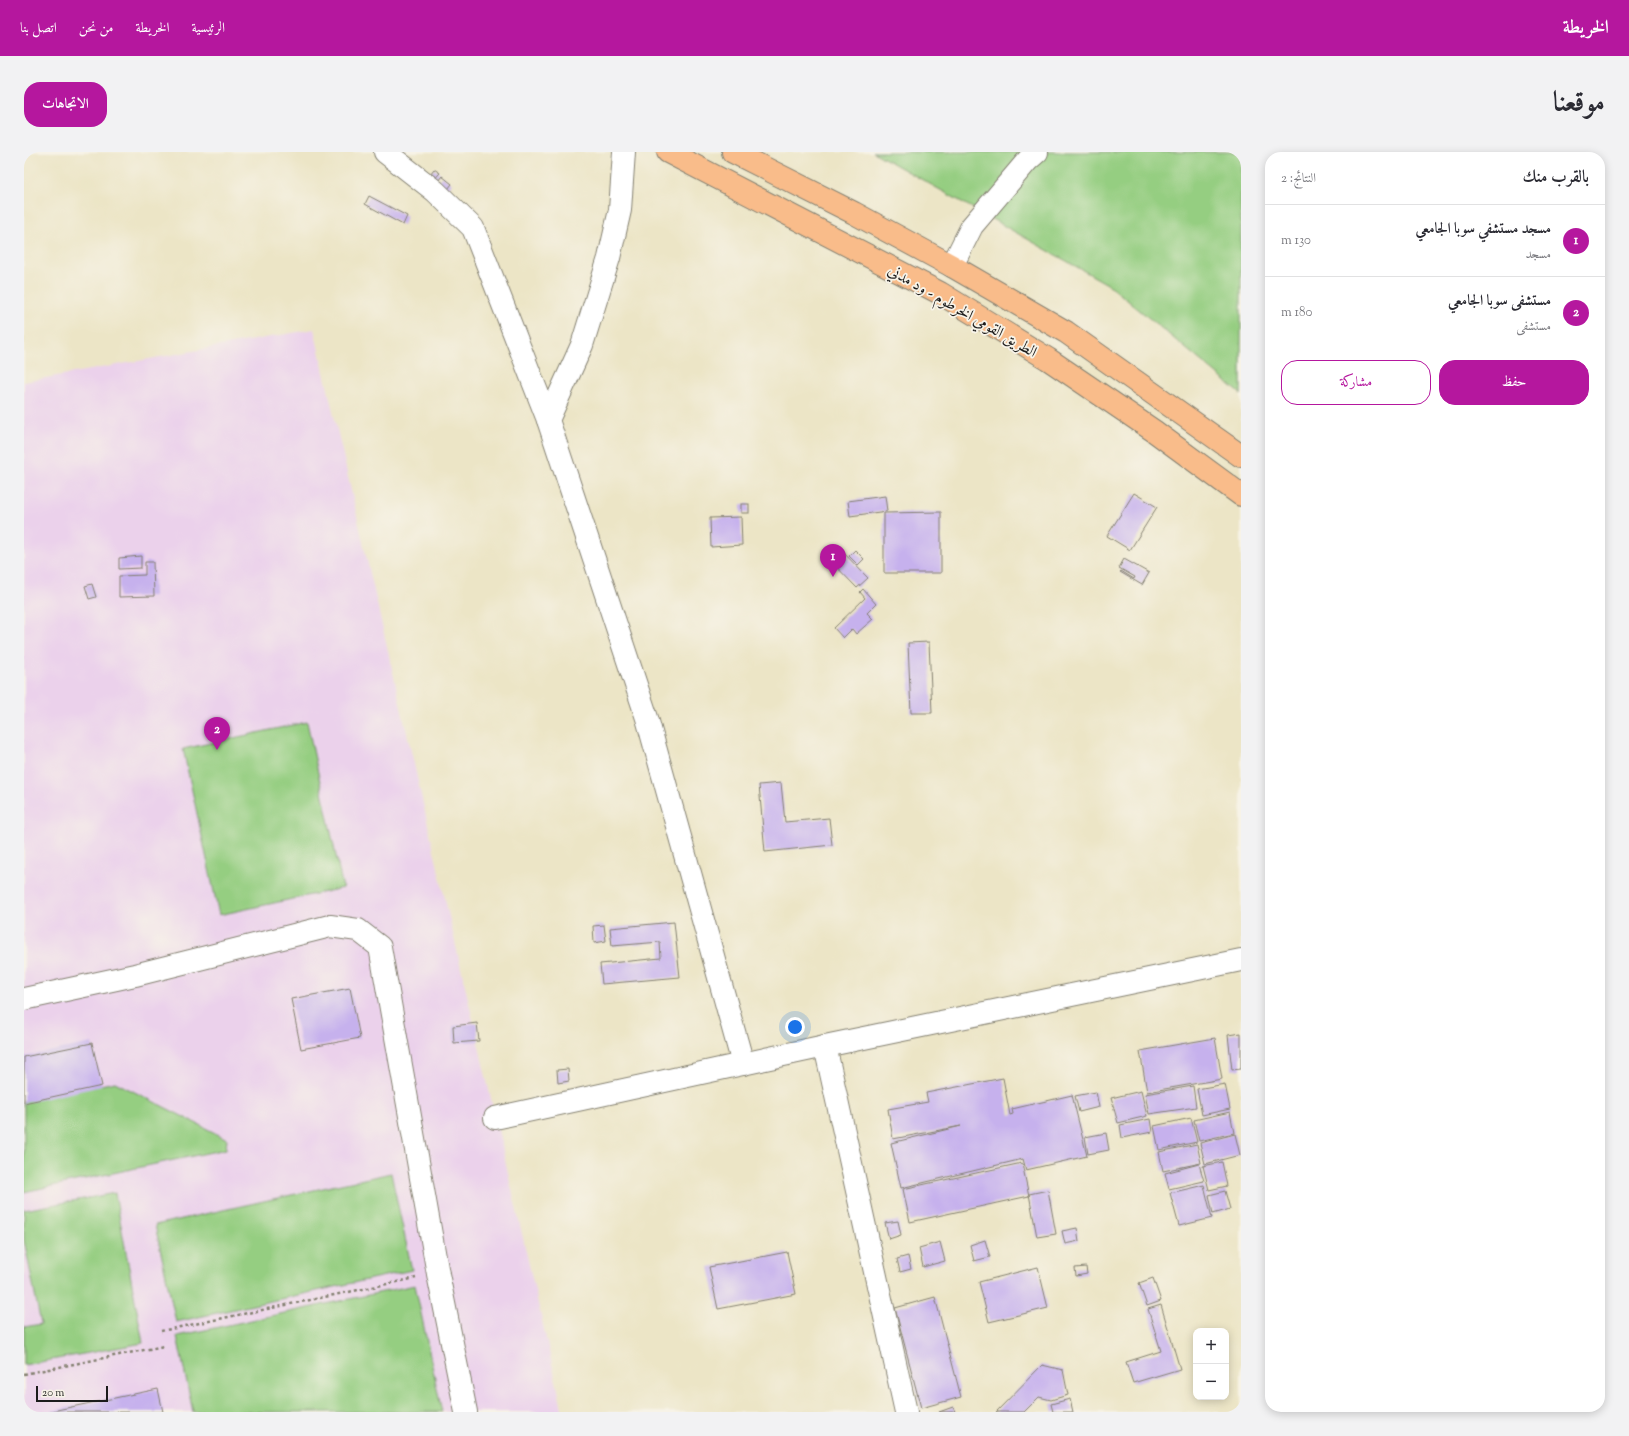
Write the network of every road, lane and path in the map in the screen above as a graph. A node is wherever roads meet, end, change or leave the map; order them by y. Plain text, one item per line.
1 (386, 152) edge
2 (624, 152) edge
3 (668, 152) edge
4 (733, 152) edge
5 (1037, 152) edge
6 (952, 266) junction
7 (548, 420) junction
8 (1241, 456) edge
9 (1241, 495) edge
10 (1241, 960) edge
11 (24, 999) edge
12 (825, 1046) junction
13 (743, 1064) junction
14 (495, 1118) dead end
15 (438, 1274) junction
16 (161, 1331) dead end
17 (164, 1346) dead end
18 (24, 1374) edge
19 (466, 1412) edge
20 (906, 1412) edge

1 - 7 street
2 - 7 street
3 - 9 highway, الطريق القومي الخرطوم - ود مدني
4 - 6 highway, الطريق القومي الخرطوم - ود مدني
5 - 6 street
6 - 8 highway, الطريق القومي الخرطوم - ود مدني
7 - 13 street
10 - 12 street
11 - 15 street
12 - 13 street
12 - 20 street
13 - 14 street
15 - 16 path
15 - 19 street
17 - 18 path

